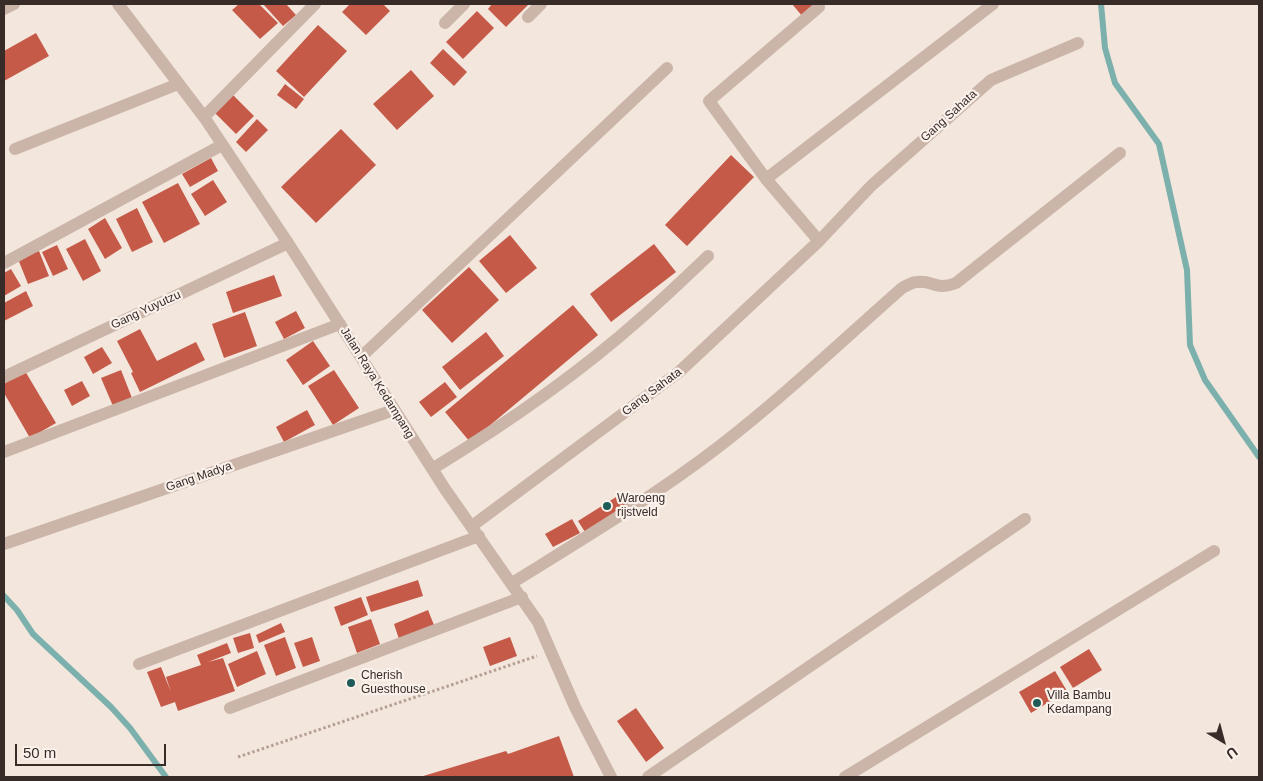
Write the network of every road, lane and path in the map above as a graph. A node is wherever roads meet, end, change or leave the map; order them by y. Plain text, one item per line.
1 (14, 4) edge
2 (118, 4) edge
3 (316, 4) edge
4 (464, 4) edge
5 (541, 4) edge
6 (993, 4) edge
7 (819, 8) dead end
8 (4, 9) edge
9 (528, 16) dead end
10 (445, 23) dead end
11 (1078, 43) dead end
12 (667, 68) dead end
13 (178, 84) junction
14 (204, 118) junction
15 (222, 145) junction
16 (15, 149) dead end
17 (1120, 152) dead end
18 (766, 178) junction
19 (819, 241) junction
20 (288, 243) junction
21 (708, 256) dead end
22 (4, 263) edge
23 (340, 324) junction
24 (360, 356) junction
25 (4, 377) edge
26 (394, 410) junction
27 (4, 452) edge
28 (432, 469) junction
29 (1024, 519) dead end
30 (475, 531) junction
31 (4, 544) edge
32 (1214, 550) dead end
33 (512, 583) junction
34 (522, 597) junction
35 (552, 651) junction
36 (139, 664) dead end
37 (230, 708) dead end
38 (238, 757) dead end
39 (612, 777) edge
40 (648, 777) edge
41 (846, 777) edge

1 - 8 street
2 - 13 street, Jalan Raya Kedampang
3 - 14 street
4 - 10 street
5 - 9 street
6 - 18 street
7 - 18 street
11 - 19 street, Gang Sahata
12 - 24 street
13 - 14 street, Jalan Raya Kedampang
13 - 16 street
14 - 15 street, Jalan Raya Kedampang
15 - 20 street, Jalan Raya Kedampang
15 - 22 street
17 - 33 street
18 - 19 street
19 - 30 street, Gang Sahata
20 - 23 street, Jalan Raya Kedampang
20 - 25 street, Gang Yuyutzu
21 - 28 street
23 - 24 street, Jalan Raya Kedampang
23 - 27 street
24 - 26 street, Jalan Raya Kedampang
26 - 28 street, Jalan Raya Kedampang
26 - 31 street, Gang Madya
28 - 30 street, Jalan Raya Kedampang
29 - 40 street
30 - 33 street, Jalan Raya Kedampang
30 - 36 street, Gang Sahata
32 - 41 street
33 - 34 street, Jalan Raya Kedampang
34 - 35 street, Jalan Raya Kedampang
34 - 37 street
35 - 38 path
35 - 39 street, Jalan Raya Kedampang

